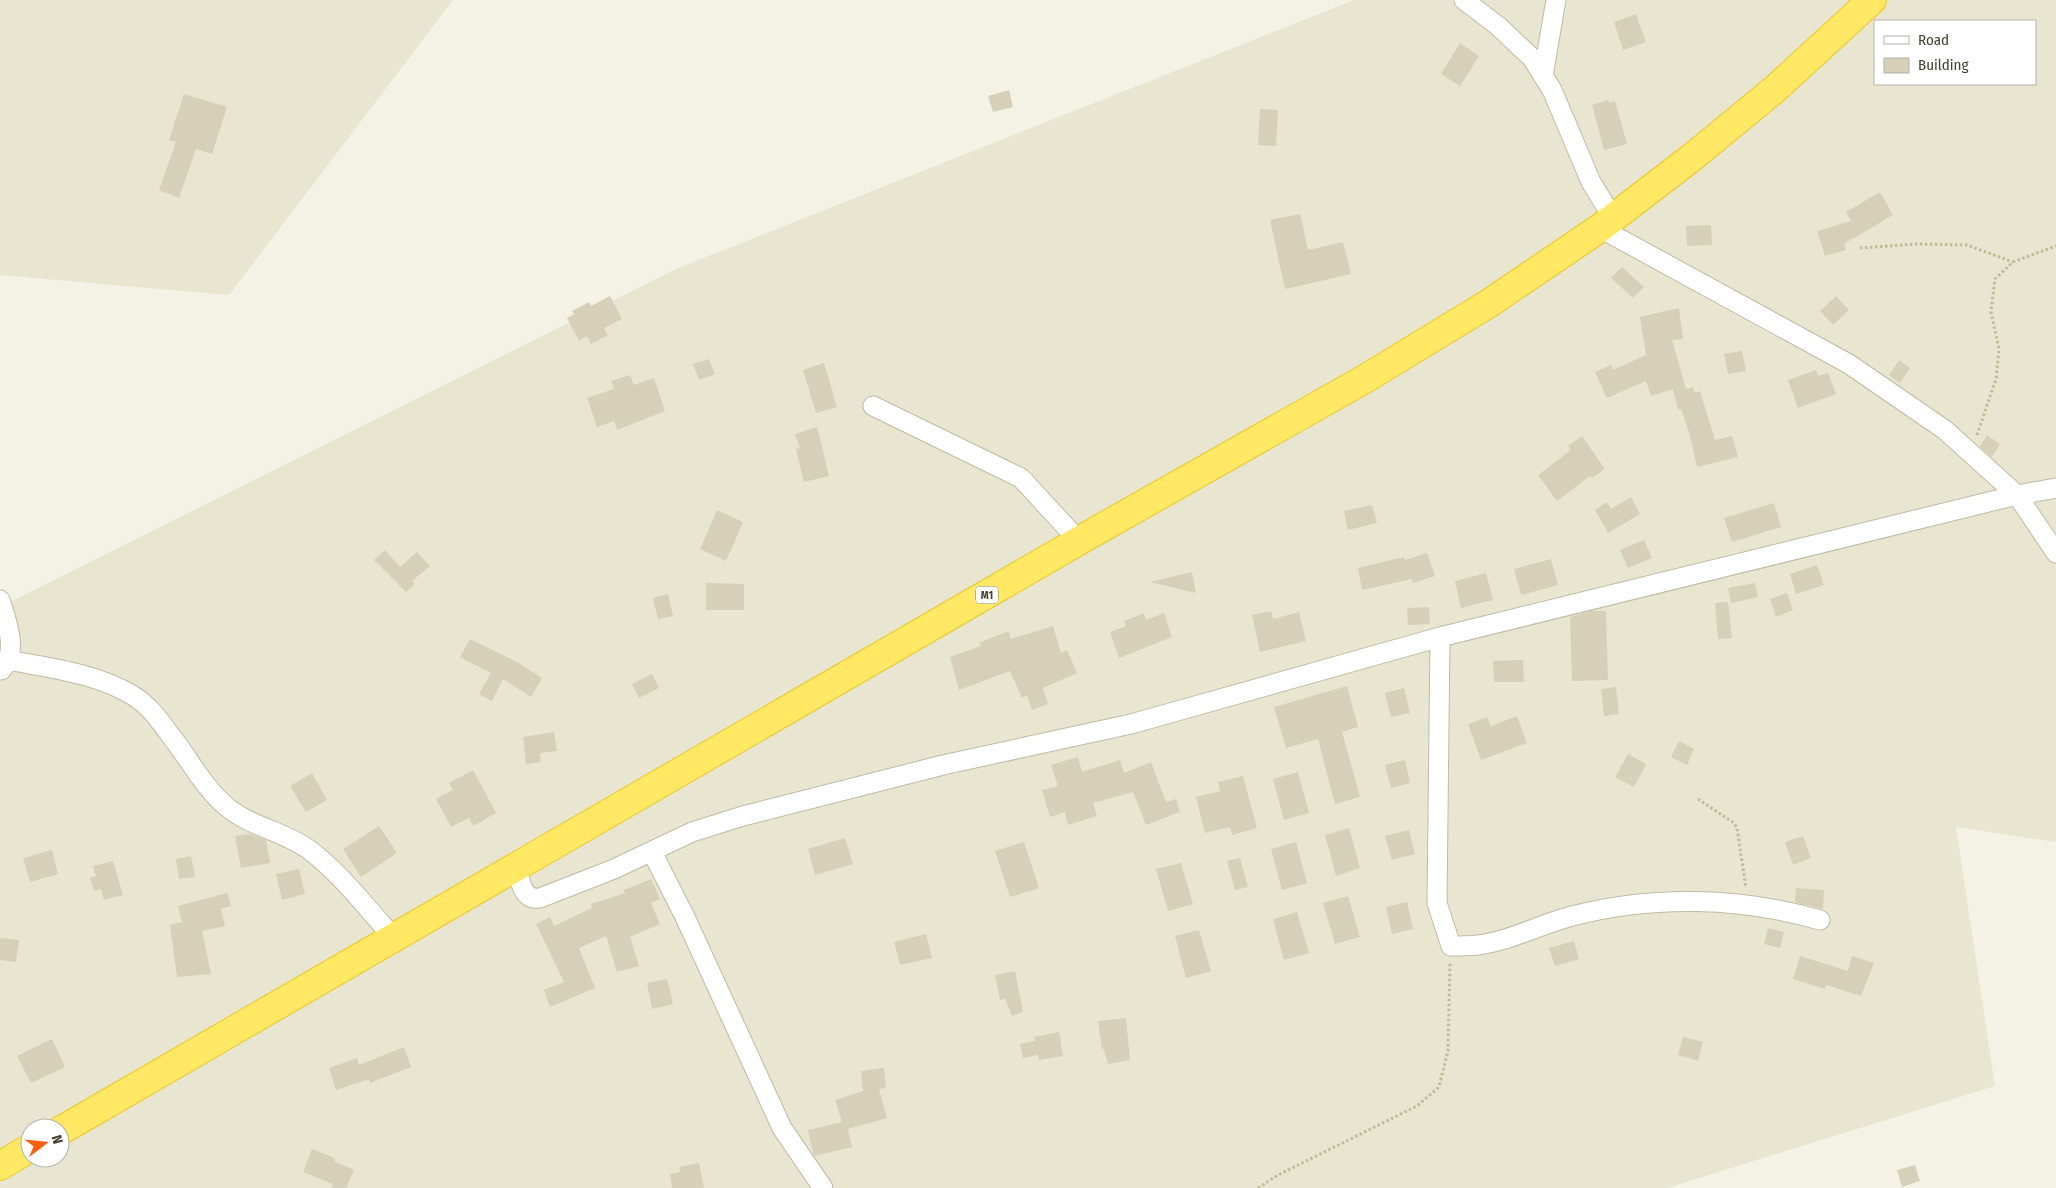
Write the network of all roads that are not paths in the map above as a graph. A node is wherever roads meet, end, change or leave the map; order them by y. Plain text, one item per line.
1 (1464, 0) edge
2 (1556, 0) edge
3 (1872, 0) edge
4 (1543, 76) junction
5 (1606, 223) junction
6 (873, 406) dead end
7 (2056, 488) edge
8 (2017, 495) junction
9 (1080, 540) junction
10 (2056, 553) edge
11 (0, 600) edge
12 (1440, 637) junction
13 (4, 665) edge
14 (652, 852) junction
15 (516, 868) junction
16 (1820, 920) dead end
17 (395, 939) junction
18 (70, 1125) edge
19 (20, 1154) edge
20 (0, 1166) edge
21 (823, 1188) edge

1 - 4 street
2 - 4 street
3 - 5 highway, M1
4 - 5 street
5 - 8 street
5 - 9 highway, M1
6 - 9 street
7 - 8 street
8 - 10 street
8 - 12 street
9 - 15 highway, M1
11 - 13 street
12 - 14 street
12 - 16 street
13 - 17 street
14 - 15 street
14 - 21 street
15 - 17 highway, M1
17 - 18 highway, M1
19 - 20 highway

